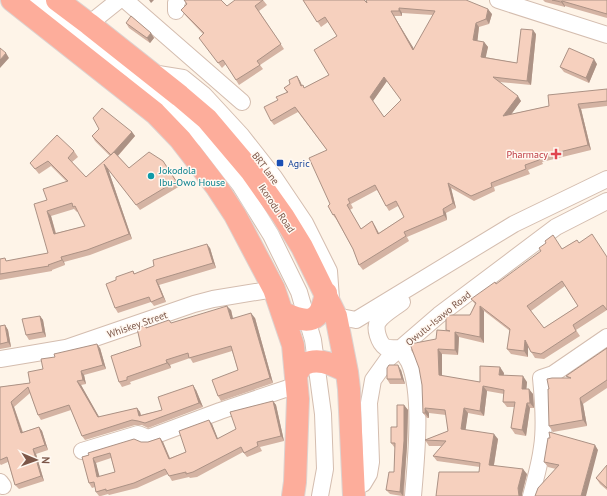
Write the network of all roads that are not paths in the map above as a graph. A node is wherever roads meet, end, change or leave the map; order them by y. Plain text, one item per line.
1 (12, 0) edge
2 (35, 0) edge
3 (119, 0) edge
4 (125, 0) edge
5 (498, 0) edge
6 (62, 2) edge
7 (89, 24) junction
8 (607, 35) edge
9 (242, 102) dead end
10 (607, 179) edge
11 (607, 202) edge
12 (464, 255) junction
13 (274, 288) junction
14 (331, 305) junction
15 (283, 312) junction
16 (307, 320) junction
17 (607, 338) edge
18 (401, 348) junction
19 (0, 359) edge
20 (316, 362) junction
21 (347, 372) junction
22 (297, 379) junction
23 (82, 451) dead end
24 (354, 493) edge
25 (293, 496) edge
26 (320, 496) edge
27 (413, 496) edge
28 (531, 496) edge

1 - 13 highway
2 - 16 street
3 - 7 street
4 - 9 street
5 - 8 street
6 - 7 highway, Ikorodu Road
7 - 14 highway, Ikorodu Road
10 - 12 street
11 - 18 street, Owutu-Isawo Road
12 - 14 street
12 - 18 street
13 - 15 highway
13 - 19 street, Whiskey Street
14 - 16 highway
14 - 21 highway, Ikorodu Road
15 - 16 highway
15 - 22 highway
16 - 20 street
17 - 28 street
18 - 24 street, Owutu-Isawo Road
18 - 27 street
20 - 21 highway
20 - 22 highway
20 - 26 street
21 - 24 highway, Ikorodu Road
22 - 23 street
22 - 25 highway

